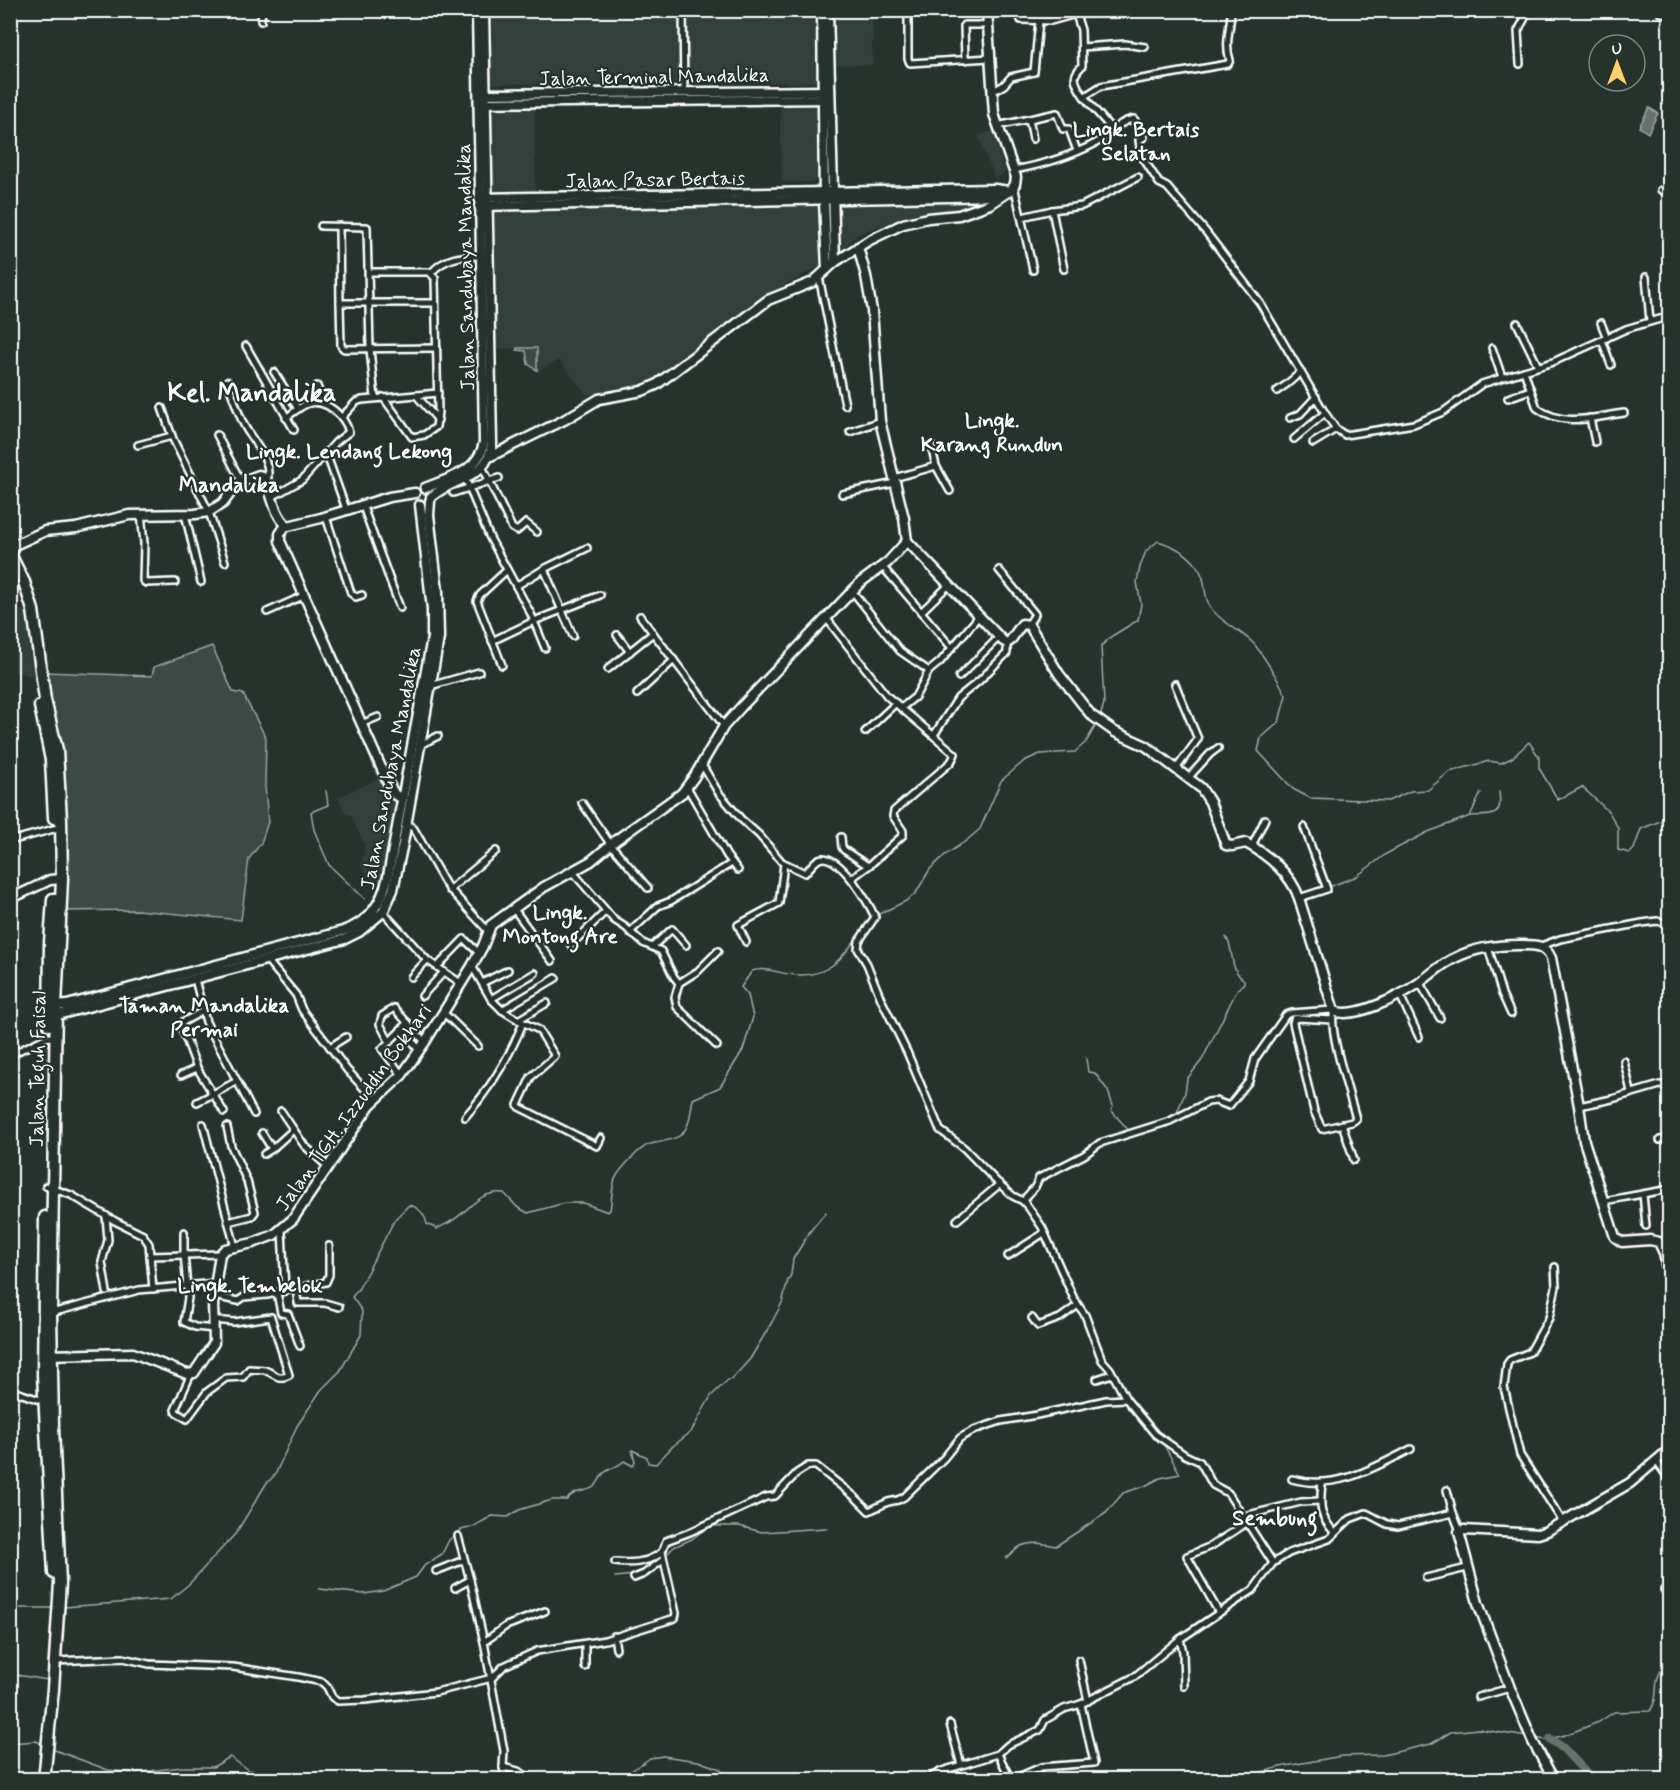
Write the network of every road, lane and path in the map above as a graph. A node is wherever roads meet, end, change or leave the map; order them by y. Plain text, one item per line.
1 (262, 10) edge
2 (477, 10) edge
3 (484, 10) edge
4 (683, 10) edge
5 (822, 10) edge
6 (828, 10) edge
7 (908, 10) edge
8 (987, 10) edge
9 (1019, 10) edge
10 (1231, 10) edge
11 (1527, 10) edge
12 (1661, 10) edge
13 (1075, 12) edge
14 (1127, 12) edge
15 (1158, 12) dead end
16 (1670, 12) edge
17 (261, 21) dead end
18 (1039, 21) junction
19 (988, 25) junction
20 (1082, 46) junction
21 (1145, 47) dead end
22 (990, 58) junction
23 (965, 60) junction
24 (1520, 64) dead end
25 (992, 92) junction
26 (827, 95) junction
27 (684, 96) junction
28 (1085, 96) junction
29 (481, 98) junction
30 (1029, 119) junction
31 (997, 126) junction
32 (1111, 129) junction
33 (1033, 139) dead end
34 (1077, 151) junction
35 (1014, 170) junction
36 (1138, 177) dead end
37 (1661, 190) dead end
38 (1009, 191) junction
39 (1670, 195) edge
40 (828, 197) junction
41 (483, 202) junction
42 (1052, 210) junction
43 (1022, 217) junction
44 (321, 226) dead end
45 (339, 226) junction
46 (858, 247) junction
47 (481, 256) junction
48 (831, 265) junction
49 (1064, 269) dead end
50 (1033, 270) dead end
51 (369, 272) junction
52 (430, 273) junction
53 (819, 277) junction
54 (1647, 277) dead end
55 (340, 303) junction
56 (369, 303) junction
57 (435, 303) junction
58 (1670, 316) edge
59 (1650, 321) junction
60 (1517, 323) dead end
61 (1601, 324) dead end
62 (1604, 339) junction
63 (487, 343) junction
64 (246, 346) dead end
65 (437, 348) junction
66 (1492, 348) dead end
67 (370, 349) junction
68 (1538, 366) junction
69 (1611, 366) dead end
70 (1524, 371) junction
71 (274, 372) dead end
72 (1301, 372) junction
73 (1502, 377) junction
74 (227, 381) dead end
75 (317, 386) dead end
76 (1530, 390) junction
77 (1277, 391) dead end
78 (438, 393) junction
79 (416, 395) junction
80 (1316, 397) junction
81 (375, 398) junction
82 (383, 398) junction
83 (1508, 398) dead end
84 (324, 404) junction
85 (845, 405) dead end
86 (162, 408) dead end
87 (298, 409) junction
88 (488, 412) junction
89 (1325, 413) junction
90 (1624, 413) dead end
91 (344, 416) dead end
92 (286, 418) junction
93 (1290, 418) dead end
94 (1590, 418) junction
95 (438, 420) junction
96 (880, 421) junction
97 (1336, 429) junction
98 (294, 430) dead end
99 (850, 432) dead end
100 (217, 435) dead end
101 (172, 436) junction
102 (1294, 439) dead end
103 (1595, 442) dead end
104 (1312, 443) dead end
105 (138, 445) dead end
106 (932, 445) dead end
107 (326, 453) junction
108 (491, 456) junction
109 (936, 466) junction
110 (483, 468) junction
111 (465, 478) junction
112 (499, 478) dead end
113 (894, 480) junction
114 (241, 481) junction
115 (267, 481) junction
116 (491, 483) junction
117 (425, 488) junction
118 (470, 490) junction
119 (950, 491) dead end
120 (415, 493) junction
121 (453, 493) dead end
122 (842, 494) dead end
123 (272, 497) junction
124 (431, 499) junction
125 (362, 504) junction
126 (420, 506) junction
127 (346, 509) junction
128 (209, 512) junction
129 (141, 513) junction
130 (185, 514) junction
131 (326, 516) junction
132 (286, 525) junction
133 (537, 532) dead end
134 (907, 542) junction
135 (10, 546) edge
136 (587, 548) dead end
137 (10, 554) edge
138 (225, 562) dead end
139 (882, 566) junction
140 (544, 569) junction
141 (507, 570) junction
142 (999, 570) dead end
143 (10, 571) edge
144 (176, 582) dead end
145 (201, 582) dead end
146 (949, 585) junction
147 (516, 586) junction
148 (853, 592) junction
149 (362, 595) dead end
150 (600, 595) dead end
151 (303, 596) junction
152 (400, 608) dead end
153 (562, 609) junction
154 (267, 612) dead end
155 (921, 612) junction
156 (640, 616) dead end
157 (979, 616) junction
158 (827, 619) junction
159 (534, 621) junction
160 (1028, 625) junction
161 (653, 633) junction
162 (617, 635) dead end
163 (573, 636) dead end
164 (1003, 640) junction
165 (492, 641) junction
166 (545, 648) dead end
167 (952, 648) junction
168 (630, 652) junction
169 (674, 660) junction
170 (502, 665) dead end
171 (608, 669) dead end
172 (929, 671) junction
173 (479, 672) dead end
174 (959, 677) dead end
175 (1175, 684) dead end
176 (426, 687) junction
177 (637, 694) dead end
178 (898, 706) junction
179 (378, 717) dead end
180 (361, 724) junction
181 (724, 726) junction
182 (865, 732) dead end
183 (934, 735) junction
184 (438, 736) dead end
185 (420, 745) junction
186 (1218, 748) dead end
187 (701, 763) junction
188 (1176, 769) junction
189 (1188, 778) junction
190 (56, 783) junction
191 (687, 787) junction
192 (402, 798) junction
193 (582, 803) dead end
194 (405, 808) junction
195 (1265, 819) dead end
196 (407, 823) junction
197 (1304, 827) dead end
198 (58, 828) junction
199 (841, 837) dead end
200 (10, 841) edge
201 (611, 844) junction
202 (1252, 846) junction
203 (496, 851) dead end
204 (732, 863) junction
205 (784, 864) junction
206 (868, 866) junction
207 (738, 870) dead end
208 (572, 871) junction
209 (852, 878) junction
210 (58, 879) junction
211 (648, 888) dead end
212 (449, 890) junction
213 (1299, 898) junction
214 (10, 899) edge
215 (513, 908) junction
216 (606, 911) junction
217 (383, 912) junction
218 (676, 921) dead end
219 (1670, 924) edge
220 (672, 929) junction
221 (488, 931) junction
222 (630, 932) junction
223 (746, 942) dead end
224 (571, 945) dead end
225 (686, 945) dead end
226 (653, 946) junction
227 (1541, 946) junction
228 (1488, 947) junction
229 (718, 951) dead end
230 (479, 953) junction
231 (254, 959) junction
232 (267, 960) junction
233 (427, 960) junction
234 (552, 961) dead end
235 (472, 966) junction
236 (436, 967) junction
237 (508, 970) dead end
238 (443, 973) junction
239 (535, 973) dead end
240 (411, 976) dead end
241 (556, 978) dead end
242 (195, 979) junction
243 (163, 983) junction
244 (482, 983) junction
245 (679, 983) junction
246 (1420, 983) junction
247 (462, 984) junction
248 (1400, 995) junction
249 (422, 996) dead end
250 (491, 999) junction
251 (547, 1003) dead end
252 (502, 1010) junction
253 (53, 1011) junction
254 (203, 1011) junction
255 (444, 1013) junction
256 (1333, 1014) junction
257 (1511, 1014) dead end
258 (1440, 1018) dead end
259 (520, 1022) junction
260 (408, 1023) junction
261 (401, 1029) junction
262 (52, 1037) junction
263 (346, 1037) dead end
264 (1419, 1037) dead end
265 (389, 1041) junction
266 (425, 1042) junction
267 (478, 1046) dead end
268 (717, 1046) dead end
269 (330, 1047) junction
270 (419, 1049) junction
271 (10, 1054) edge
272 (1624, 1061) dead end
273 (197, 1068) junction
274 (182, 1075) dead end
275 (402, 1075) junction
276 (237, 1081) junction
277 (1670, 1087) edge
278 (1631, 1092) junction
279 (213, 1094) junction
280 (375, 1100) junction
281 (197, 1102) dead end
282 (1579, 1107) junction
283 (281, 1111) dead end
284 (224, 1112) dead end
285 (254, 1114) dead end
286 (465, 1117) dead end
287 (203, 1124) dead end
288 (1342, 1124) junction
289 (227, 1127) dead end
290 (293, 1130) junction
291 (262, 1133) dead end
292 (601, 1138) dead end
293 (1670, 1138) edge
294 (1660, 1140) dead end
295 (272, 1149) junction
296 (264, 1154) dead end
297 (1354, 1160) dead end
298 (329, 1168) junction
299 (1000, 1184) junction
300 (49, 1187) junction
301 (1670, 1189) edge
302 (1643, 1194) junction
303 (1024, 1202) junction
304 (1604, 1202) junction
305 (106, 1216) junction
306 (957, 1220) dead end
307 (228, 1222) junction
308 (1646, 1226) dead end
309 (282, 1230) junction
310 (184, 1233) dead end
311 (1044, 1233) junction
312 (329, 1246) dead end
313 (235, 1247) junction
314 (184, 1254) junction
315 (220, 1254) junction
316 (1008, 1256) dead end
317 (150, 1257) junction
318 (1555, 1267) dead end
319 (216, 1283) junction
320 (188, 1286) junction
321 (1670, 1286) edge
322 (296, 1288) junction
323 (153, 1289) junction
324 (285, 1290) junction
325 (107, 1292) dead end
326 (277, 1293) junction
327 (213, 1296) junction
328 (1078, 1305) junction
329 (339, 1307) dead end
330 (51, 1313) junction
331 (1032, 1318) dead end
332 (214, 1324) junction
333 (300, 1346) dead end
334 (47, 1355) junction
335 (191, 1374) junction
336 (1112, 1374) junction
337 (1097, 1379) dead end
338 (10, 1390) edge
339 (1126, 1399) junction
340 (49, 1402) junction
341 (1411, 1449) dead end
342 (1670, 1449) edge
343 (1656, 1461) junction
344 (1292, 1479) dead end
345 (1670, 1480) edge
346 (1322, 1482) junction
347 (1447, 1490) dead end
348 (1320, 1501) junction
349 (1454, 1514) junction
350 (1244, 1516) junction
351 (1248, 1522) junction
352 (1563, 1522) junction
353 (1460, 1531) junction
354 (1335, 1533) junction
355 (458, 1536) dead end
356 (662, 1552) junction
357 (464, 1560) junction
358 (663, 1560) junction
359 (615, 1562) dead end
360 (1273, 1563) junction
361 (1467, 1568) junction
362 (436, 1571) dead end
363 (634, 1578) dead end
364 (1426, 1578) dead end
365 (470, 1580) junction
366 (455, 1588) dead end
367 (545, 1611) dead end
368 (1219, 1612) junction
369 (614, 1636) junction
370 (1180, 1639) junction
371 (484, 1642) junction
372 (585, 1644) junction
373 (616, 1649) dead end
374 (1079, 1660) dead end
375 (56, 1661) junction
376 (585, 1667) dead end
377 (492, 1678) junction
378 (1184, 1686) dead end
379 (1510, 1688) junction
380 (1478, 1698) dead end
381 (1088, 1701) junction
382 (1081, 1704) junction
383 (950, 1724) dead end
384 (998, 1754) junction
385 (961, 1765) junction
386 (504, 1774) edge
387 (44, 1779) edge
388 (534, 1779) edge
389 (925, 1779) edge
390 (1011, 1779) edge
391 (1554, 1779) edge

1 - 17 street
2 - 29 street, Jalan Sandubaya Mandalika
3 - 29 street
4 - 27 street
5 - 26 street
6 - 26 street
7 - 23 street
8 - 19 street
9 - 18 street
10 - 28 street
11 - 24 street
12 - 16 highway
13 - 14 street
13 - 18 street
13 - 20 street
14 - 15 street
18 - 25 street
19 - 22 street
19 - 23 street
20 - 21 street
20 - 28 street
22 - 23 street
22 - 25 street
25 - 31 street
26 - 27 street, Jalan Terminal Mandalika
26 - 40 street
27 - 29 street, Jalan Terminal Mandalika
28 - 32 street
29 - 41 street, Jalan Sandubaya Mandalika
30 - 31 street
30 - 33 street
30 - 34 street
31 - 35 street
32 - 34 street
32 - 72 street
34 - 35 street
35 - 38 street
36 - 42 street
37 - 39 street
38 - 40 street, Jalan Pasar Bertais
38 - 43 street
38 - 46 street
40 - 41 street, Jalan Pasar Bertais
40 - 48 street
41 - 47 street, Jalan Sandubaya Mandalika
41 - 63 street
42 - 43 street
42 - 49 street
43 - 50 street
44 - 45 street
45 - 51 street
45 - 55 street
46 - 48 street
46 - 96 street
47 - 52 street
47 - 63 street, Jalan Sandubaya Mandalika
48 - 53 street
51 - 52 street
51 - 56 street
52 - 57 street
53 - 85 street
53 - 108 street
54 - 59 street
55 - 56 street
55 - 67 street
56 - 57 street
56 - 67 street
57 - 65 street
58 - 59 street
59 - 62 street
60 - 68 street
61 - 62 street
62 - 68 street
62 - 69 street
63 - 88 street, Jalan Sandubaya Mandalika
64 - 92 street
65 - 67 street
65 - 78 street
66 - 73 street
67 - 81 street
68 - 70 street
70 - 73 street
70 - 76 street
71 - 87 street
72 - 77 street
72 - 80 street
73 - 97 street
74 - 115 street
75 - 84 street
76 - 83 street
76 - 94 street
78 - 79 street
78 - 95 street
79 - 82 street
79 - 95 street
80 - 89 street
80 - 93 street
81 - 82 street
81 - 91 street
82 - 95 street
84 - 87 street
84 - 107 street
86 - 101 street
87 - 92 street
88 - 108 street
88 - 117 street, Jalan Sandubaya Mandalika
89 - 97 street
89 - 102 street
90 - 94 street
92 - 98 street
94 - 103 street
96 - 99 street
96 - 113 street
97 - 104 street
100 - 114 street
101 - 105 street
101 - 128 street
106 - 109 street
107 - 123 street
107 - 127 street
108 - 110 street
109 - 113 street
109 - 119 street
110 - 111 street
110 - 116 street
111 - 118 street
111 - 124 street
112 - 116 street
113 - 122 street
113 - 134 street
114 - 115 street
114 - 128 street
115 - 123 street
116 - 118 street
116 - 133 street
117 - 120 street
117 - 124 street
118 - 121 street
118 - 141 street
120 - 125 street
120 - 126 street
123 - 132 street
124 - 126 street
124 - 176 street
125 - 127 street
125 - 152 street
126 - 176 street, Jalan Sandubaya Mandalika
127 - 131 street
128 - 130 street
128 - 138 street
129 - 130 street
129 - 135 street
129 - 144 street
130 - 145 street
131 - 132 street
131 - 149 street
132 - 151 street
134 - 139 street, Jalan TGH. Izzuddin Bokhari
134 - 146 street
136 - 140 street
137 - 190 highway, Jalan Teguh Faisal
139 - 148 street, Jalan TGH. Izzuddin Bokhari
139 - 155 street
140 - 147 street
140 - 153 street
141 - 147 street
141 - 165 street
142 - 160 street
143 - 190 highway, Jalan Teguh Faisal
146 - 155 street
146 - 157 street
147 - 159 street
148 - 158 street, Jalan TGH. Izzuddin Bokhari
148 - 172 street
150 - 153 street
151 - 154 street
151 - 180 street
153 - 159 street
153 - 163 street
155 - 167 street
156 - 161 street
157 - 164 street
157 - 167 street
158 - 178 street
158 - 181 street, Jalan TGH. Izzuddin Bokhari
159 - 165 street
159 - 166 street
160 - 164 street
160 - 188 street
161 - 168 street
161 - 169 street
162 - 168 street
164 - 174 street
164 - 183 street
165 - 170 street
167 - 172 street
168 - 171 street
169 - 177 street
169 - 181 street
172 - 178 street
173 - 176 street
175 - 188 street
176 - 185 street
176 - 192 street, Jalan Sandubaya Mandalika
178 - 182 street
178 - 183 street
179 - 180 street
180 - 192 street
181 - 187 street, Jalan TGH. Izzuddin Bokhari
183 - 206 street
184 - 185 street
185 - 194 street
186 - 189 street
187 - 191 street, Jalan TGH. Izzuddin Bokhari
187 - 205 street
188 - 189 street
189 - 202 street
190 - 198 highway, Jalan Teguh Faisal
191 - 201 street, Jalan TGH. Izzuddin Bokhari
191 - 204 street
192 - 194 street, Jalan Sandubaya Mandalika
193 - 201 street
194 - 196 street
194 - 231 street, Jalan Sandubaya Mandalika
195 - 202 street
196 - 212 street
196 - 217 street
197 - 213 street
198 - 200 street
198 - 210 highway, Jalan Teguh Faisal
199 - 206 street
201 - 208 street, Jalan TGH. Izzuddin Bokhari
201 - 211 street
202 - 213 street
203 - 212 street
204 - 207 street
204 - 222 street
205 - 209 street
205 - 223 street
206 - 209 street
208 - 215 street, Jalan TGH. Izzuddin Bokhari
208 - 216 street
209 - 299 street
210 - 214 street
210 - 253 highway, Jalan Teguh Faisal
212 - 221 street
213 - 256 street
215 - 221 street, Jalan TGH. Izzuddin Bokhari
215 - 234 street
216 - 222 street
216 - 224 street
217 - 232 street
217 - 233 street
218 - 220 street
219 - 227 street
220 - 225 street
220 - 226 street
221 - 230 street, Jalan TGH. Izzuddin Bokhari
222 - 226 street
226 - 245 street
227 - 228 street
227 - 282 street
228 - 246 street
228 - 257 street
229 - 245 street
230 - 235 street, Jalan TGH. Izzuddin Bokhari
230 - 236 street
231 - 232 street
231 - 242 street
231 - 243 street, Jalan Sandubaya Mandalika
232 - 269 street
233 - 236 street
233 - 240 street
235 - 244 street
235 - 247 street, Jalan TGH. Izzuddin Bokhari
236 - 238 street
237 - 244 street
238 - 247 street
238 - 249 street
239 - 250 street
241 - 252 street
242 - 243 street
242 - 254 street
243 - 253 street, Jalan Sandubaya Mandalika
244 - 250 street
245 - 268 street
246 - 248 street
246 - 258 street
247 - 255 street, Jalan TGH. Izzuddin Bokhari
248 - 256 street
248 - 264 street
250 - 252 street
251 - 259 street
252 - 259 street
253 - 262 highway, Jalan Teguh Faisal
254 - 273 street
254 - 276 street
255 - 266 street, Jalan TGH. Izzuddin Bokhari
255 - 267 street
256 - 288 street
256 - 288 street
256 - 303 street
259 - 286 street
259 - 292 street
260 - 261 street
260 - 265 street
260 - 266 street
261 - 265 street
261 - 270 street
262 - 271 street
262 - 300 highway, Jalan Teguh Faisal
263 - 269 street
265 - 275 street
266 - 270 street, Jalan TGH. Izzuddin Bokhari
269 - 280 street
270 - 275 street, Jalan TGH. Izzuddin Bokhari
272 - 278 street
273 - 274 street
273 - 279 street
275 - 280 street, Jalan TGH. Izzuddin Bokhari
276 - 279 street
276 - 285 street
277 - 278 street
278 - 282 street
279 - 281 street
279 - 284 street
280 - 298 street, Jalan TGH. Izzuddin Bokhari
282 - 304 street
283 - 290 street
287 - 307 street
288 - 297 street
289 - 307 street
290 - 295 street
290 - 298 street
291 - 295 street
293 - 294 street
295 - 296 street
298 - 309 street, Jalan TGH. Izzuddin Bokhari
299 - 303 street
299 - 306 street
300 - 305 street
300 - 330 highway, Jalan Teguh Faisal
300 - 334 highway, Jalan Teguh Faisal
301 - 302 street
302 - 304 street
302 - 308 street
303 - 311 street
304 - 321 street
305 - 317 street
305 - 325 street
307 - 313 street
309 - 313 street, Jalan TGH. Izzuddin Bokhari
309 - 324 street
310 - 314 street
311 - 316 street
311 - 328 street
312 - 322 street
313 - 315 street, Jalan TGH. Izzuddin Bokhari
314 - 315 street
314 - 317 street
314 - 320 street
315 - 319 street
317 - 323 street
318 - 352 street
319 - 320 street
319 - 327 street
320 - 323 street
320 - 332 street
322 - 324 street
322 - 329 street
323 - 330 street
324 - 326 street
326 - 327 street
326 - 333 street
327 - 332 street
328 - 331 street
328 - 336 street
330 - 334 highway, Jalan Teguh Faisal
332 - 335 street
332 - 335 street
334 - 335 street
334 - 340 highway, Jalan Teguh Faisal
336 - 337 street
336 - 339 street
338 - 340 street
339 - 350 street
339 - 356 street
340 - 375 highway, Jalan Teguh Faisal
341 - 346 street
342 - 343 street
343 - 345 street
343 - 352 street
344 - 346 street
346 - 348 street
347 - 349 street
348 - 350 street
348 - 354 street
349 - 353 street
349 - 354 street
350 - 351 street
351 - 360 street
351 - 368 street
352 - 353 street
353 - 361 street
354 - 360 street
355 - 357 street
356 - 358 street
356 - 359 street
357 - 362 street
357 - 365 street
358 - 363 street
358 - 369 street
360 - 368 street
361 - 364 street
361 - 379 street
365 - 366 street
365 - 371 street
367 - 371 street
368 - 370 street
369 - 372 street
369 - 373 street
370 - 378 street
370 - 381 street
371 - 377 street
372 - 376 street
372 - 377 street
374 - 381 street
375 - 377 street
375 - 387 highway, Jalan Teguh Faisal
377 - 386 street
379 - 380 street
379 - 391 street
381 - 382 street
382 - 384 street
382 - 390 street
383 - 385 street
384 - 385 street
384 - 390 street
385 - 389 street
386 - 388 street

